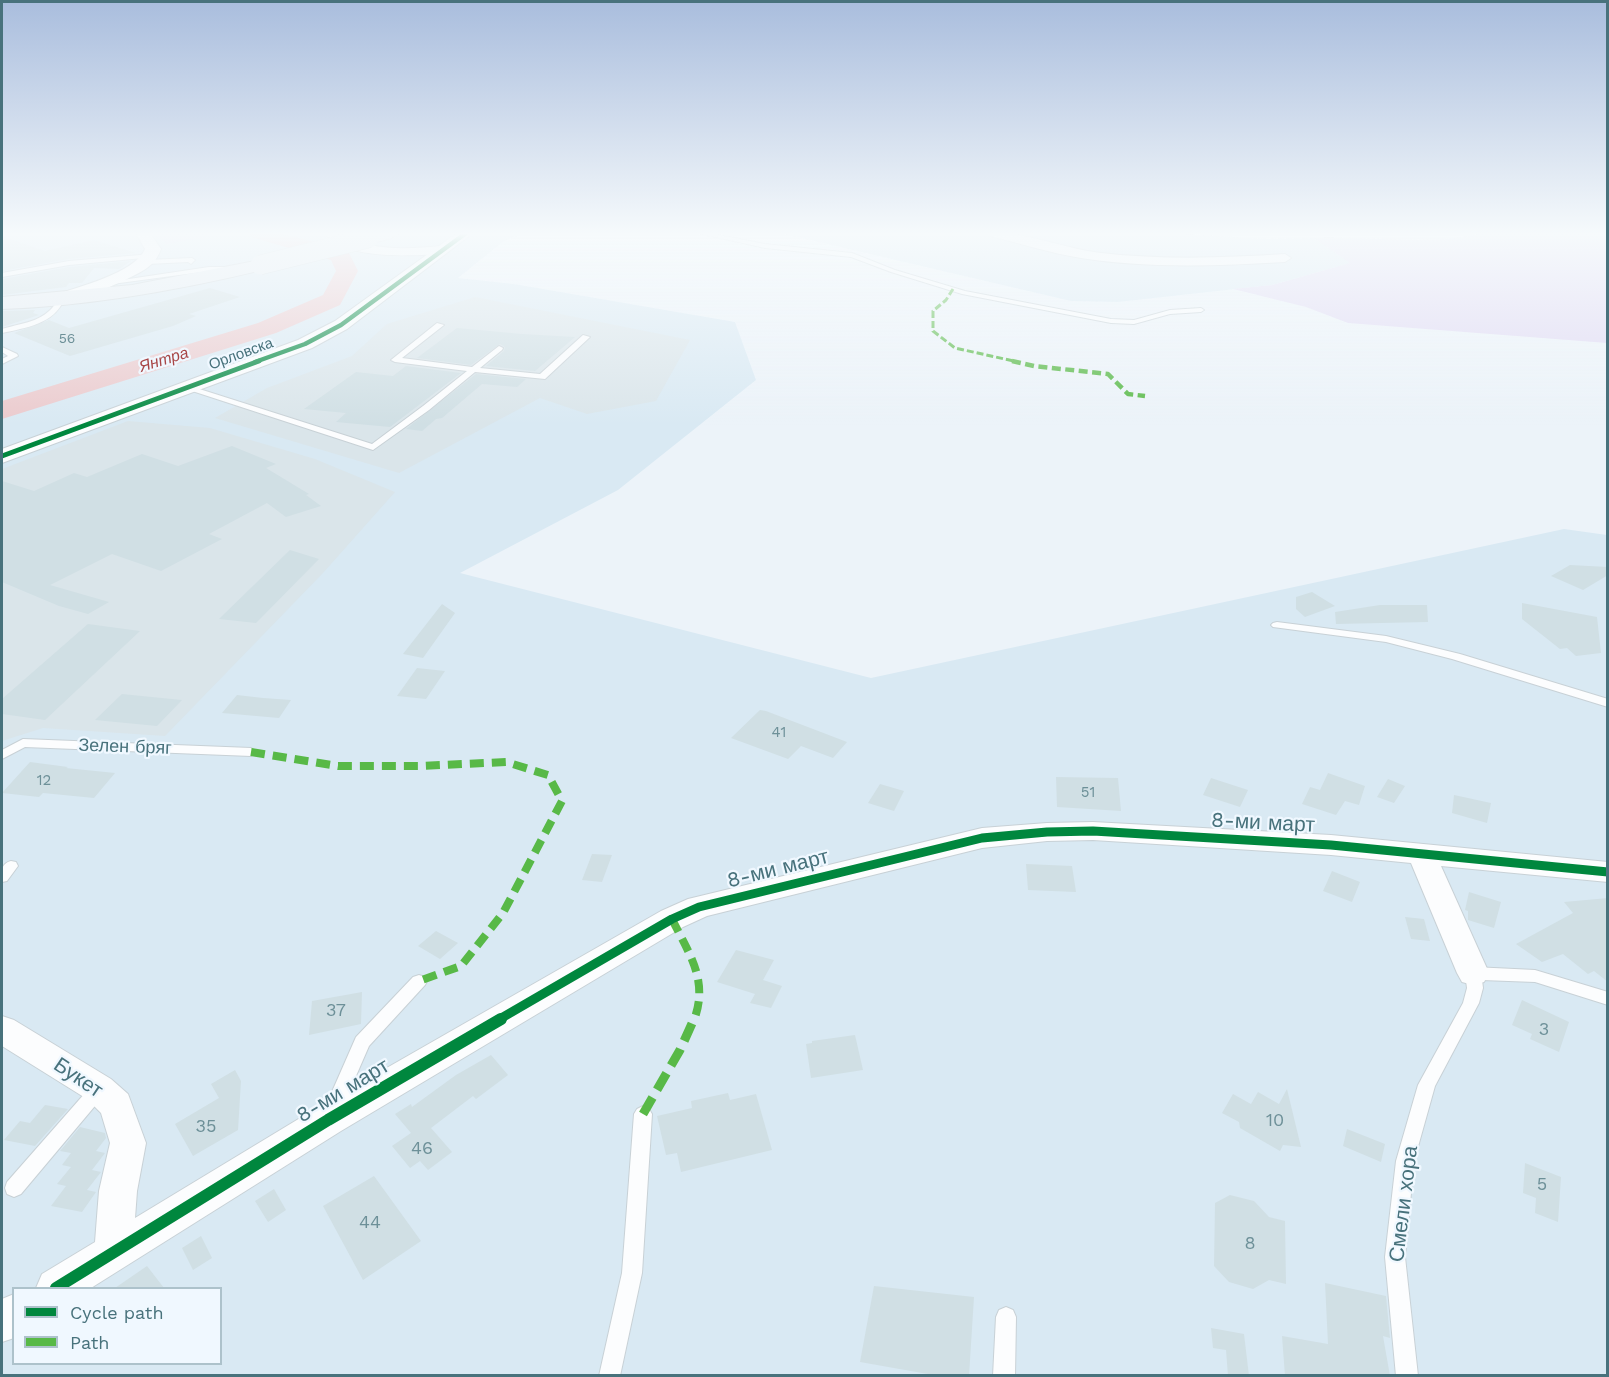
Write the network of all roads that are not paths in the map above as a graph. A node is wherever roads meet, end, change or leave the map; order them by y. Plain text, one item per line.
1 (66, 297) edge
2 (78, 297) edge
3 (378, 297) edge
4 (986, 297) edge
5 (61, 299) junction
6 (2, 303) edge
7 (1201, 310) dead end
8 (440, 325) dead end
9 (2, 331) edge
10 (586, 337) dead end
11 (499, 348) dead end
12 (2, 349) edge
13 (2, 362) edge
14 (473, 370) junction
15 (187, 388) junction
16 (2, 456) edge
17 (1277, 625) dead end
18 (1608, 703) edge
19 (251, 752) dead end
20 (2, 755) edge
21 (1422, 854) junction
22 (1608, 872) edge
23 (1473, 973) junction
24 (419, 981) dead end
25 (1608, 999) edge
26 (2, 1029) edge
27 (99, 1089) junction
28 (643, 1114) dead end
29 (328, 1120) junction
30 (14, 1188) dead end
31 (113, 1254) junction
32 (58, 1287) edge
33 (1006, 1317) dead end
34 (609, 1376) edge
35 (1004, 1376) edge
36 (1407, 1376) edge

1 - 5 street
2 - 5 main road
3 - 15 street, Орловска
4 - 7 lane
5 - 6 main road
5 - 9 lane
8 - 14 lane
10 - 14 lane
11 - 14 lane
12 - 13 lane
14 - 15 lane
15 - 16 street, Орловска
17 - 18 lane
19 - 20 lane, Зелен бряг
21 - 22 street, 8-ми март
21 - 23 street
21 - 29 street, 8-ми март
23 - 25 lane
23 - 36 lane, Смели хора
24 - 29 lane
26 - 27 street, Букет
27 - 30 lane
27 - 31 street, Букет
28 - 34 lane
29 - 31 street, 8-ми март
31 - 32 street, 8-ми март
33 - 35 lane

